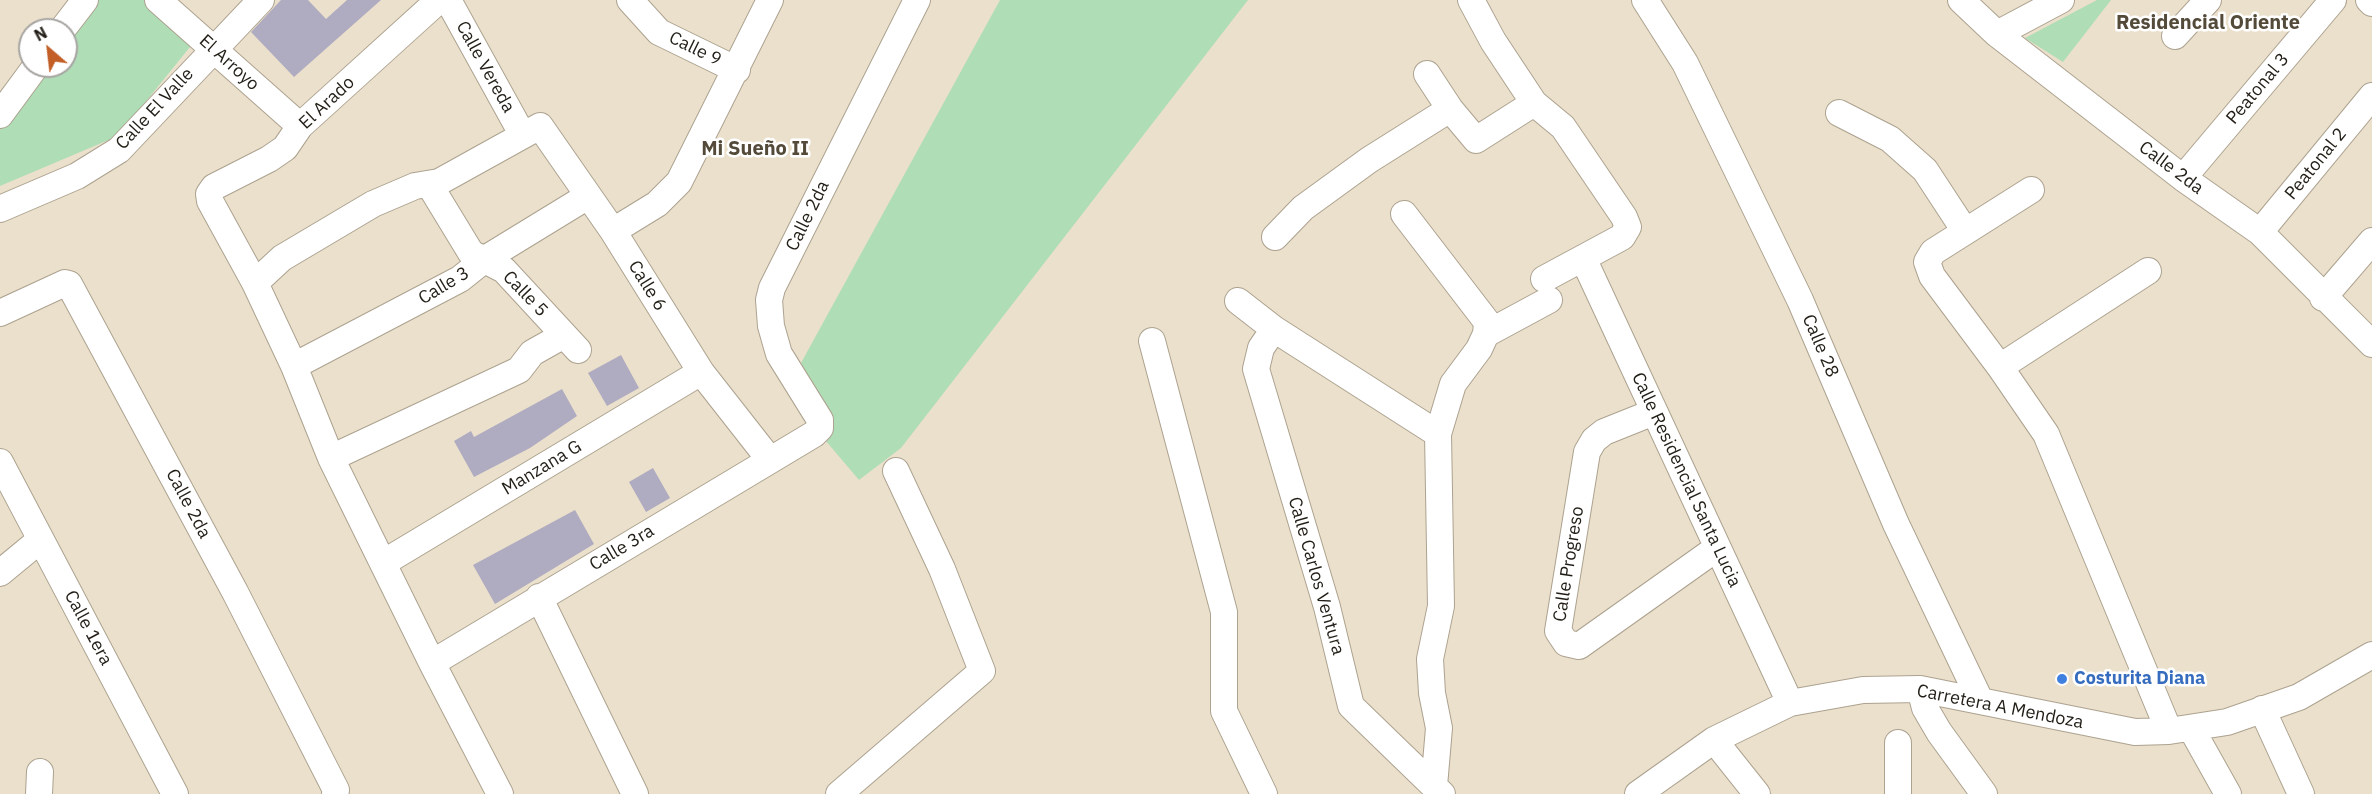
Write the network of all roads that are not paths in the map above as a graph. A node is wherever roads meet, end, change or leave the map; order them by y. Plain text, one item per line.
1 (84, 0) edge
2 (158, 0) edge
3 (261, 0) edge
4 (439, 0) edge
5 (448, 0) edge
6 (630, 0) edge
7 (771, 0) edge
8 (917, 0) edge
9 (1472, 0) edge
10 (1645, 0) edge
11 (1961, 0) edge
12 (2061, 0) edge
13 (2208, 0) edge
14 (2333, 0) edge
15 (2369, 0) edge
16 (2372, 3) edge
17 (71, 18) edge
18 (1997, 34) junction
19 (2175, 36) dead end
20 (212, 48) junction
21 (737, 70) junction
22 (1427, 74) dead end
23 (27, 78) edge
24 (2372, 96) edge
25 (1534, 103) junction
26 (1450, 110) junction
27 (1839, 113) dead end
28 (0, 115) edge
29 (300, 126) junction
30 (522, 134) junction
31 (2183, 178) junction
32 (429, 184) junction
33 (2031, 190) dead end
34 (588, 196) junction
35 (0, 209) edge
36 (1404, 214) dead end
37 (613, 231) junction
38 (1965, 231) junction
39 (2260, 232) junction
40 (1275, 237) dead end
41 (2372, 241) edge
42 (1583, 258) junction
43 (485, 260) junction
44 (2148, 271) dead end
45 (255, 283) junction
46 (2324, 298) junction
47 (1238, 301) dead end
48 (0, 313) edge
49 (1274, 329) junction
50 (1486, 334) junction
51 (1152, 341) dead end
52 (2372, 344) edge
53 (294, 366) junction
54 (2000, 367) junction
55 (701, 372) junction
56 (1654, 412) junction
57 (1438, 434) junction
58 (814, 435) joint
59 (331, 458) junction
60 (770, 460) junction
61 (0, 462) edge
62 (896, 471) dead end
63 (40, 540) junction
64 (1717, 549) junction
65 (383, 563) junction
66 (0, 573) edge
67 (539, 597) junction
68 (2372, 655) edge
69 (432, 663) junction
70 (1920, 689) junction
71 (1980, 700) junction
72 (1790, 703) junction
73 (2262, 709) junction
74 (2180, 729) junction
75 (1714, 740) junction
76 (1898, 743) dead end
77 (1438, 790) edge
78 (1649, 790) edge
79 (175, 794) edge
80 (335, 794) edge
81 (500, 794) edge
82 (635, 794) edge
83 (838, 794) edge
84 (1264, 794) edge
85 (1757, 794) edge
86 (1898, 794) edge
87 (1984, 794) edge
88 (2228, 794) edge
89 (2301, 794) edge

1 - 17 street
2 - 20 street, El Arroyo
3 - 20 street, Calle El Valle
4 - 29 street, El Arado
5 - 30 street, Calle Vereda
6 - 21 street, Calle 9
7 - 21 street
8 - 58 street, Calle 2da
9 - 25 street
10 - 71 street, Calle 28
11 - 18 street, Calle 2da
12 - 18 street
13 - 19 street
14 - 31 street, Peatonal 3
15 - 16 street
18 - 31 street, Calle 2da
20 - 29 street, El Arroyo
20 - 35 street, Calle El Valle
21 - 37 street
22 - 26 street
23 - 28 street
24 - 39 street, Peatonal 2
25 - 26 street
25 - 42 street
26 - 40 street
27 - 38 street
29 - 45 street, El Arado
30 - 32 street
30 - 34 street, Calle 6
31 - 39 street, Calle 2da
32 - 43 street, Calle 5
32 - 45 street
33 - 38 street
34 - 37 street, Calle 6
34 - 43 street, Calle 3
36 - 50 street
37 - 55 street, Calle 6
38 - 54 street
39 - 46 street, Calle 2da
41 - 46 street
42 - 50 street
42 - 56 street, Calle Residencial Santa Lucia
43 - 53 street, Calle 3
43 - 59 street, Calle 5
44 - 54 street
45 - 53 street
46 - 52 street, Calle 2da
47 - 49 street
48 - 80 street, Calle 2da
49 - 57 street
49 - 77 street, Calle Carlos Ventura
50 - 57 street
51 - 84 street
53 - 59 street
54 - 74 street
55 - 60 street, Calle 6
55 - 65 street, Manzana G
56 - 64 street, Calle Residencial Santa Lucia
56 - 64 street, Calle Progreso
57 - 77 street
58 - 60 street, Calle 3ra
59 - 65 street
60 - 67 street, Calle 3ra
61 - 63 street, Calle 1era
62 - 83 street
63 - 66 street
63 - 79 street, Calle 1era
64 - 72 street, Calle Residencial Santa Lucia
65 - 69 street
67 - 69 street, Calle 3ra
67 - 82 street
68 - 73 street, Carretera A Mendoza
69 - 81 street
70 - 71 street, Carretera A Mendoza
70 - 72 street, Carretera A Mendoza
70 - 87 street
71 - 74 street, Carretera A Mendoza
72 - 75 street, Carretera A Mendoza
73 - 74 street, Carretera A Mendoza
73 - 89 street
74 - 88 street
75 - 78 street, Carretera A Mendoza
75 - 85 street
76 - 86 street

